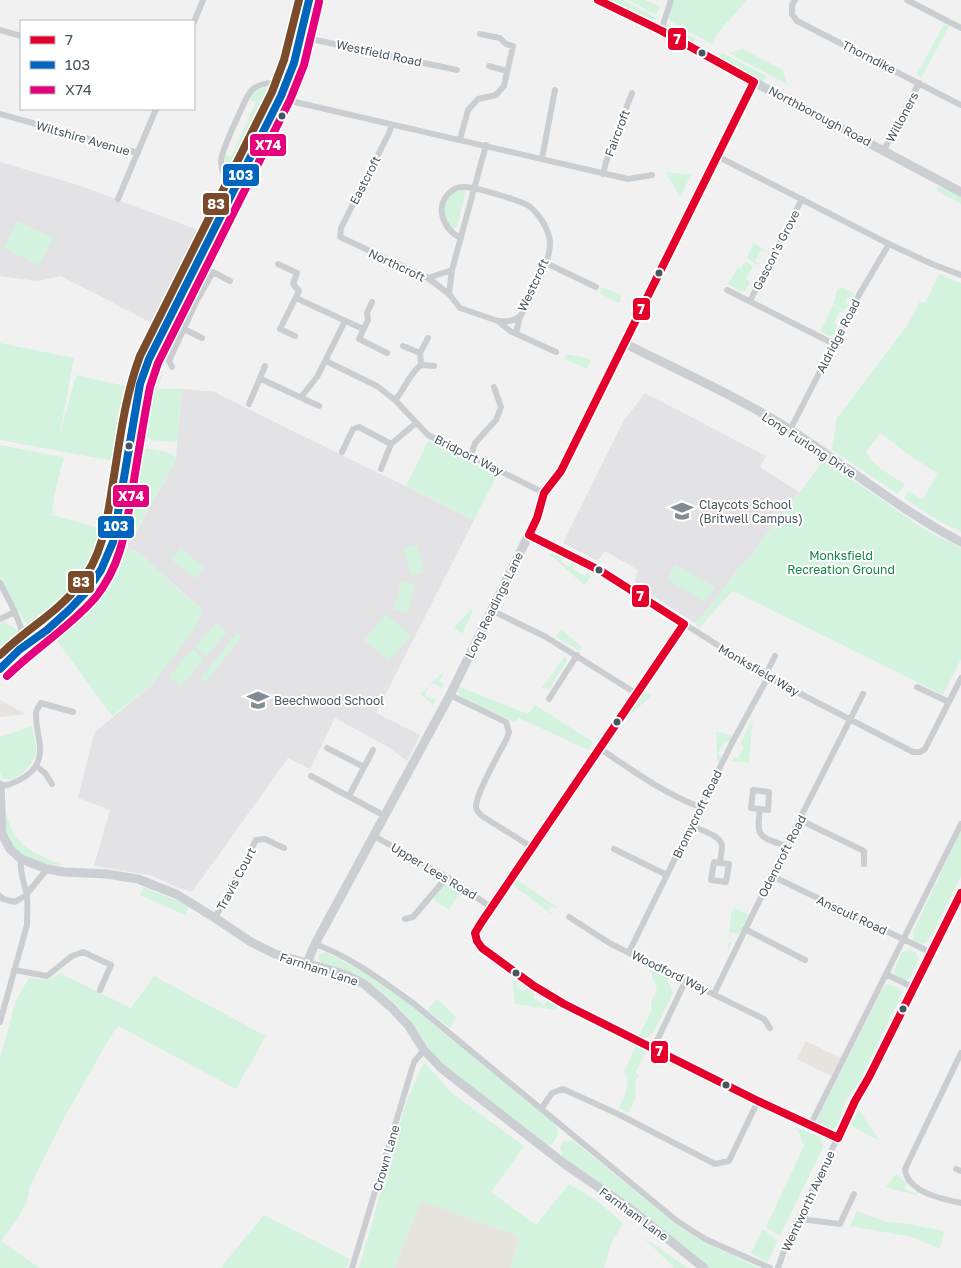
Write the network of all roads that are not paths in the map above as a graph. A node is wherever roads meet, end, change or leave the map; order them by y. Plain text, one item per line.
1 (203, 0) edge
2 (309, 0) edge
3 (598, 0) edge
4 (671, 0) edge
5 (795, 0) edge
6 (907, 0) edge
7 (195, 20) edge
8 (961, 28) edge
9 (0, 30) edge
10 (661, 31) junction
11 (480, 34) dead end
12 (20, 36) edge
13 (301, 37) junction
14 (489, 66) dead end
15 (457, 70) dead end
16 (507, 71) junction
17 (754, 82) junction
18 (919, 83) junction
19 (285, 85) junction
20 (555, 90) dead end
21 (632, 93) dead end
22 (281, 96) junction
23 (961, 105) edge
24 (156, 110) edge
25 (0, 114) edge
26 (392, 124) junction
27 (460, 139) junction
28 (486, 145) junction
29 (884, 150) junction
30 (138, 153) junction
31 (718, 156) junction
32 (542, 158) junction
33 (603, 174) junction
34 (652, 175) dead end
35 (236, 187) junction
36 (474, 188) junction
37 (961, 192) edge
38 (118, 199) dead end
39 (802, 199) junction
40 (340, 237) joint
41 (461, 238) junction
42 (889, 244) junction
43 (278, 264) dead end
44 (546, 264) junction
45 (452, 270) junction
46 (961, 275) edge
47 (428, 278) junction
48 (230, 281) dead end
49 (596, 287) dead end
50 (727, 290) dead end
51 (449, 294) junction
52 (182, 295) junction
53 (296, 298) junction
54 (750, 301) junction
55 (196, 302) junction
56 (372, 302) dead end
57 (520, 316) junction
58 (345, 321) junction
59 (498, 321) junction
60 (184, 329) junction
61 (363, 330) junction
62 (516, 333) junction
63 (295, 336) dead end
64 (202, 338) dead end
65 (428, 338) dead end
66 (624, 343) junction
67 (834, 344) junction
68 (403, 346) dead end
69 (556, 352) dead end
70 (387, 353) dead end
71 (420, 353) junction
72 (326, 361) junction
73 (421, 365) junction
74 (265, 366) dead end
75 (434, 366) dead end
76 (172, 367) dead end
77 (261, 378) junction
78 (494, 386) dead end
79 (301, 397) junction
80 (395, 400) junction
81 (249, 404) dead end
82 (319, 406) dead end
83 (416, 423) junction
84 (790, 430) junction
85 (391, 444) junction
86 (342, 452) dead end
87 (471, 455) junction
88 (381, 469) dead end
89 (544, 493) junction
90 (529, 535) junction
91 (961, 542) edge
92 (0, 583) edge
93 (492, 610) junction
94 (15, 612) junction
95 (0, 619) edge
96 (684, 624) junction
97 (21, 628) junction
98 (38, 636) junction
99 (19, 650) junction
100 (577, 655) junction
101 (775, 656) dead end
102 (0, 669) edge
103 (767, 676) junction
104 (961, 678) edge
105 (917, 687) dead end
106 (637, 694) junction
107 (863, 694) dead end
108 (450, 695) junction
109 (549, 699) dead end
110 (949, 702) junction
111 (73, 712) dead end
112 (850, 719) junction
113 (327, 748) dead end
114 (599, 748) junction
115 (373, 750) dead end
116 (36, 766) junction
117 (364, 767) junction
118 (311, 776) dead end
119 (52, 784) dead end
120 (0, 786) edge
121 (349, 796) junction
122 (0, 803) edge
123 (700, 807) junction
124 (760, 809) dead end
125 (385, 816) junction
126 (800, 820) junction
127 (961, 824) edge
128 (692, 826) junction
129 (374, 836) junction
130 (786, 846) junction
131 (284, 848) dead end
132 (533, 848) junction
133 (614, 849) dead end
134 (21, 860) junction
135 (720, 863) dead end
136 (864, 864) dead end
137 (47, 869) junction
138 (667, 875) junction
139 (772, 876) junction
140 (447, 877) junction
141 (961, 892) edge
142 (26, 895) junction
143 (0, 896) edge
144 (492, 908) junction
145 (569, 917) dead end
146 (216, 918) junction
147 (405, 919) dead end
148 (745, 930) junction
149 (903, 939) junction
150 (315, 944) junction
151 (629, 952) junction
152 (932, 953) junction
153 (804, 960) dead end
154 (310, 964) junction
155 (14, 970) junction
156 (886, 974) junction
157 (686, 980) junction
158 (914, 988) junction
159 (100, 990) dead end
160 (714, 994) junction
161 (0, 1022) edge
162 (770, 1028) dead end
163 (653, 1049) junction
164 (424, 1050) junction
165 (961, 1053) edge
166 (758, 1101) junction
167 (541, 1109) junction
168 (810, 1126) junction
169 (838, 1138) junction
170 (854, 1194) dead end
171 (961, 1203) edge
172 (800, 1216) junction
173 (352, 1268) edge
174 (704, 1268) edge
175 (770, 1268) edge
176 (778, 1268) edge

1 - 7 street
2 - 13 main road
3 - 10 street, Northborough Road
4 - 10 street
5 - 18 street, Thorndike
6 - 8 street
9 - 12 street
10 - 17 street, Northborough Road
11 - 16 street
13 - 15 street, Westfield Road
13 - 19 main road
14 - 16 street
16 - 27 street
17 - 29 street, Northborough Road
17 - 31 street, Long Readings Lane
18 - 23 street, Thorndike
18 - 29 street, Willoners
19 - 22 main road
19 - 35 street
20 - 32 street
21 - 33 street, Faircroft
22 - 26 street
22 - 35 main road
24 - 30 street
25 - 30 street, Wiltshire Avenue
26 - 27 street
26 - 40 street, Eastcroft
27 - 28 street
28 - 32 street
28 - 36 street
29 - 37 street, Northborough Road
30 - 38 street
31 - 39 street
31 - 66 street, Long Readings Lane
32 - 33 street
33 - 34 street
35 - 52 main road
36 - 41 street
36 - 41 street
36 - 44 street, Westcroft
39 - 42 street
39 - 54 street, Gascon's Grove
40 - 47 street, Northcroft
41 - 45 street
42 - 46 street
42 - 67 street, Aldridge Road
43 - 53 street
44 - 49 street
44 - 57 street, Westcroft
45 - 47 street
45 - 51 street
47 - 51 street, Northcroft
48 - 55 street
50 - 54 street, Gascon's Grove
51 - 59 street, Northcroft
52 - 55 street
52 - 98 main road
53 - 58 street
53 - 63 street
54 - 67 street, Gascon's Grove
55 - 60 street
56 - 61 street
57 - 59 street, Westcroft
57 - 62 street
58 - 61 street
58 - 72 street
59 - 62 street, Northcroft
60 - 64 street
60 - 76 street
61 - 70 street
62 - 69 street, Northcroft
65 - 71 street
66 - 84 street, Long Furlong Drive
66 - 89 street, Long Readings Lane
67 - 84 street, Aldridge Road
68 - 71 street
71 - 73 street
72 - 79 street
72 - 80 street, Bridport Way
73 - 75 street
73 - 80 street
74 - 77 street
77 - 79 street
77 - 81 street
78 - 87 street
79 - 82 street
80 - 83 street, Bridport Way
83 - 85 street
83 - 87 street, Bridport Way
84 - 91 street, Long Furlong Drive
85 - 86 street
85 - 88 street
87 - 89 street, Bridport Way
89 - 90 street, Long Readings Lane
90 - 93 street, Long Readings Lane
90 - 96 street, Monksfield Way
92 - 94 street
93 - 100 street
93 - 108 street, Long Readings Lane
94 - 95 street
94 - 97 street
96 - 103 street, Monksfield Way
96 - 106 street
97 - 98 street
97 - 99 street
98 - 99 main road
99 - 102 main road
100 - 106 street
100 - 109 street
101 - 103 street, Bromycroft Road
103 - 112 street, Monksfield Way
103 - 123 street, Bromycroft Road
104 - 110 street, Monksfield Way
105 - 110 street
106 - 114 street
107 - 112 street, Odencroft Road
108 - 125 street, Long Readings Lane
108 - 132 street
110 - 112 street, Monksfield Way
111 - 116 street
112 - 126 street, Odencroft Road
113 - 117 street
114 - 123 street
114 - 132 street
115 - 117 street
116 - 119 street
116 - 120 street
117 - 121 street
118 - 121 street
120 - 122 street
121 - 125 street
122 - 134 street
123 - 128 street, Bromycroft Road
124 - 130 street
125 - 129 street, Long Readings Lane
126 - 130 street, Odencroft Road
126 - 136 street
127 - 149 street
128 - 135 street
128 - 138 street, Bromycroft Road
129 - 140 street, Upper Lees Road
129 - 150 street, Long Readings Lane
130 - 139 street, Odencroft Road
131 - 146 street, Travis Court
132 - 144 street
133 - 138 street
134 - 137 street, Farnham Lane
134 - 142 street
137 - 142 street
137 - 146 street, Farnham Lane
138 - 151 street, Bromycroft Road
139 - 148 street, Odencroft Road
139 - 149 street, Ansculf Road
140 - 144 street, Upper Lees Road
140 - 147 street
141 - 152 street, Wentworth Avenue
142 - 143 street
142 - 155 street
144 - 163 street
145 - 151 street, Woodford Way
146 - 154 street, Farnham Lane
148 - 153 street
148 - 160 street, Odencroft Road
149 - 152 street, Ansculf Road
149 - 156 street
150 - 154 street, Long Readings Lane
150 - 167 street
151 - 157 street, Woodford Way
152 - 158 street, Wentworth Avenue
154 - 164 street, Farnham Lane
155 - 159 street
155 - 161 street
156 - 158 street
156 - 168 street
157 - 160 street, Woodford Way
157 - 163 street
158 - 169 street, Wentworth Avenue
160 - 162 street, Woodford Way
163 - 166 street
164 - 173 street, Crown Lane
164 - 174 street, Farnham Lane
165 - 171 street
166 - 167 street
166 - 168 street
167 - 175 street
168 - 169 street
169 - 172 street, Wentworth Avenue
170 - 172 street
172 - 176 street, Wentworth Avenue

